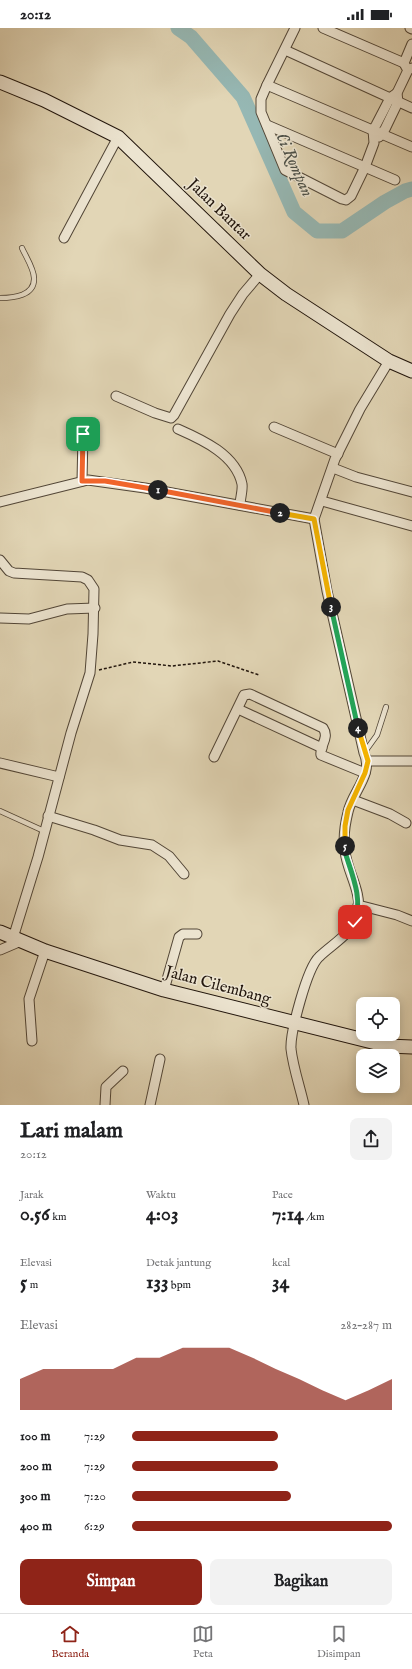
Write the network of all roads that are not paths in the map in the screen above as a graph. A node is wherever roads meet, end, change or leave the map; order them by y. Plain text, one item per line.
1 (295, 28) edge
2 (323, 28) edge
3 (412, 44) edge
4 (285, 50) junction
5 (408, 67) edge
6 (0, 82) edge
7 (267, 85) junction
8 (395, 98) junction
9 (412, 108) edge
10 (267, 125) junction
11 (378, 132) junction
12 (118, 137) junction
13 (412, 147) edge
14 (365, 167) junction
15 (395, 180) dead end
16 (64, 238) dead end
17 (22, 248) dead end
18 (260, 274) junction
19 (0, 298) edge
20 (389, 361) junction
21 (412, 371) edge
22 (116, 396) dead end
23 (274, 427) dead end
24 (178, 429) dead end
25 (83, 434) dead end
26 (338, 454) junction
27 (332, 468) junction
28 (82, 481) junction
29 (412, 492) edge
30 (322, 501) junction
31 (0, 502) edge
32 (240, 505) junction
33 (314, 519) junction
34 (412, 526) edge
35 (0, 560) edge
36 (95, 608) junction
37 (0, 618) edge
38 (386, 707) dead end
39 (238, 709) junction
40 (322, 748) junction
41 (214, 757) dead end
42 (366, 757) junction
43 (412, 760) edge
44 (0, 763) edge
45 (365, 773) junction
46 (59, 777) junction
47 (353, 800) junction
48 (0, 811) edge
49 (48, 816) junction
50 (406, 823) dead end
51 (44, 831) junction
52 (184, 874) dead end
53 (358, 905) junction
54 (412, 921) edge
55 (0, 932) edge
56 (197, 934) dead end
57 (17, 940) junction
58 (0, 950) edge
59 (46, 951) junction
60 (164, 990) junction
61 (294, 1024) junction
62 (32, 1041) dead end
63 (412, 1047) edge
64 (160, 1059) dead end
65 (123, 1071) dead end
66 (105, 1099) edge
67 (150, 1105) edge
68 (304, 1105) edge

1 - 4 street
2 - 5 street
3 - 5 street
4 - 7 street
4 - 8 street
5 - 8 street
6 - 12 street, Jalan Bantar
7 - 10 street
7 - 11 street
8 - 9 street
8 - 11 street
10 - 14 street
10 - 14 street
11 - 13 street
11 - 14 street
12 - 16 street
12 - 18 street, Jalan Bantar
14 - 15 street
17 - 19 lane
18 - 20 street, Jalan Bantar
18 - 22 street
20 - 21 street, Jalan Bantar
20 - 26 street
23 - 26 street
24 - 32 street
25 - 28 street
26 - 27 street
27 - 29 street
27 - 30 street
28 - 31 street
28 - 32 street
30 - 33 street
30 - 34 street
32 - 33 street
33 - 42 street
35 - 36 street
36 - 37 street
36 - 46 street
38 - 42 lane
39 - 40 street
39 - 40 street
39 - 41 street
40 - 45 street
42 - 43 street
42 - 45 street
44 - 46 street
45 - 47 street
46 - 49 street
47 - 50 street
47 - 53 street
48 - 51 lane
49 - 51 street
49 - 52 street
51 - 57 street
53 - 54 street
53 - 61 street
55 - 57 street, Jalan Cilembang
56 - 60 street
57 - 58 street
57 - 59 street, Jalan Cilembang
59 - 60 street, Jalan Cilembang
59 - 62 street
60 - 61 street, Jalan Cilembang
61 - 63 street, Jalan Cilembang
61 - 68 street
64 - 67 street
65 - 66 street

